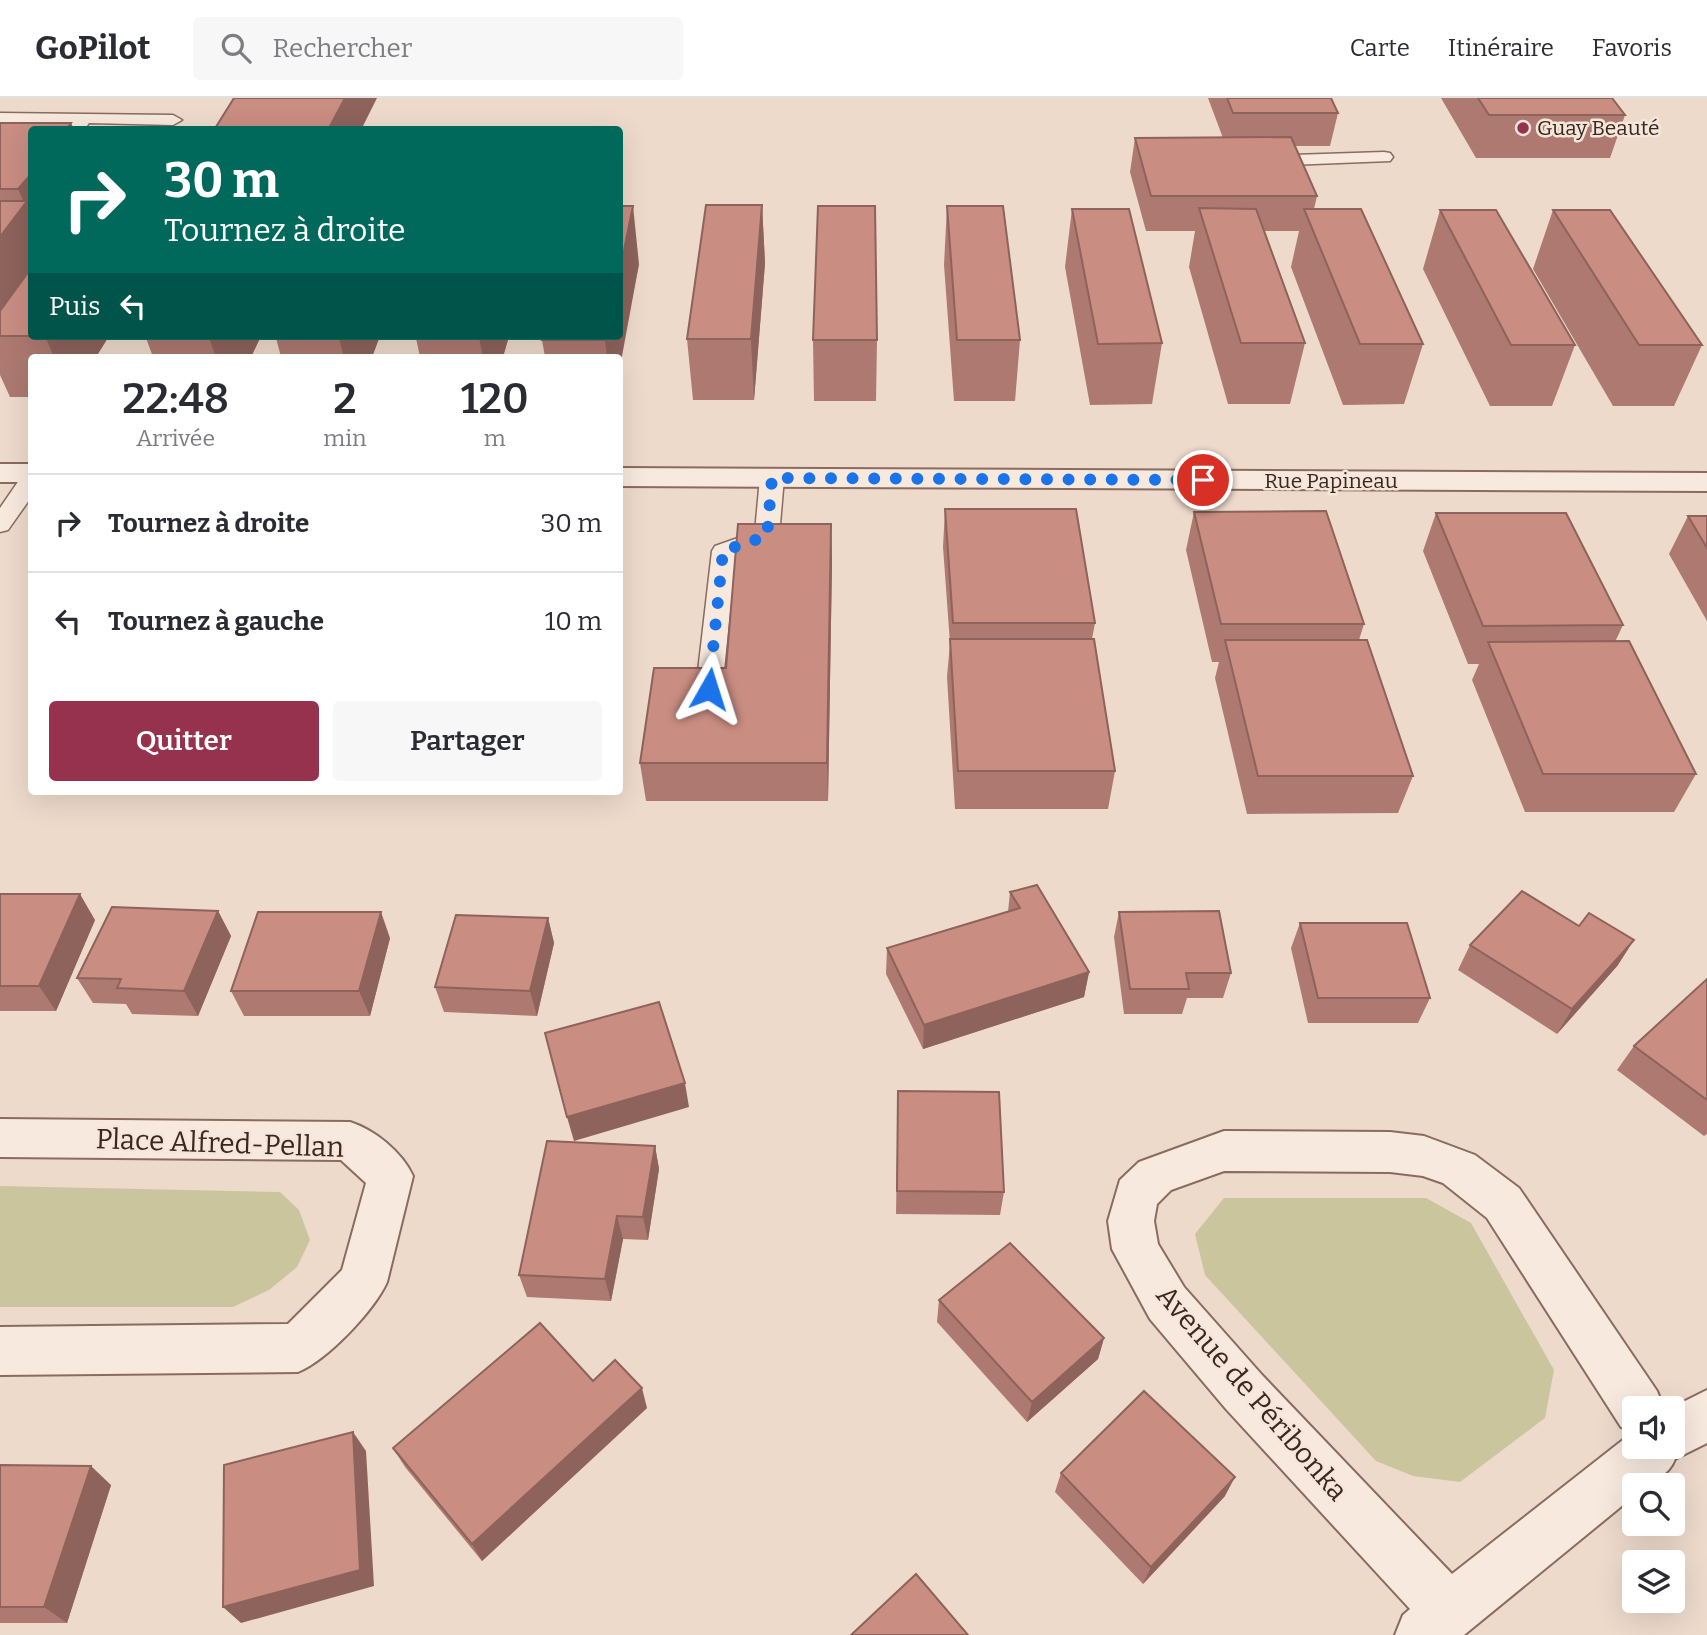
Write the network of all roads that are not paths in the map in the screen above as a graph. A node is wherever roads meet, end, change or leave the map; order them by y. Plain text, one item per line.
1 (0, 118) edge
2 (173, 120) dead end
3 (80, 124) edge
4 (1384, 157) dead end
5 (1238, 162) edge
6 (0, 473) edge
7 (28, 476) edge
8 (623, 477) edge
9 (772, 478) junction
10 (28, 482) edge
11 (1707, 482) edge
12 (0, 524) edge
13 (709, 689) edge
14 (0, 1138) edge
15 (0, 1351) edge
16 (1630, 1396) edge
17 (1707, 1415) edge
18 (1685, 1428) edge
19 (1640, 1459) edge
20 (1436, 1623) edge

1 - 3 lane
2 - 3 lane
4 - 5 lane
6 - 7 street
8 - 9 street, Rue Papineau
9 - 11 street, Rue Papineau
9 - 13 lane
10 - 12 lane
14 - 15 street, Place Alfred-Pellan
16 - 20 street, Avenue de Péribonka
17 - 18 street
19 - 20 street, Avenue de Péribonka

